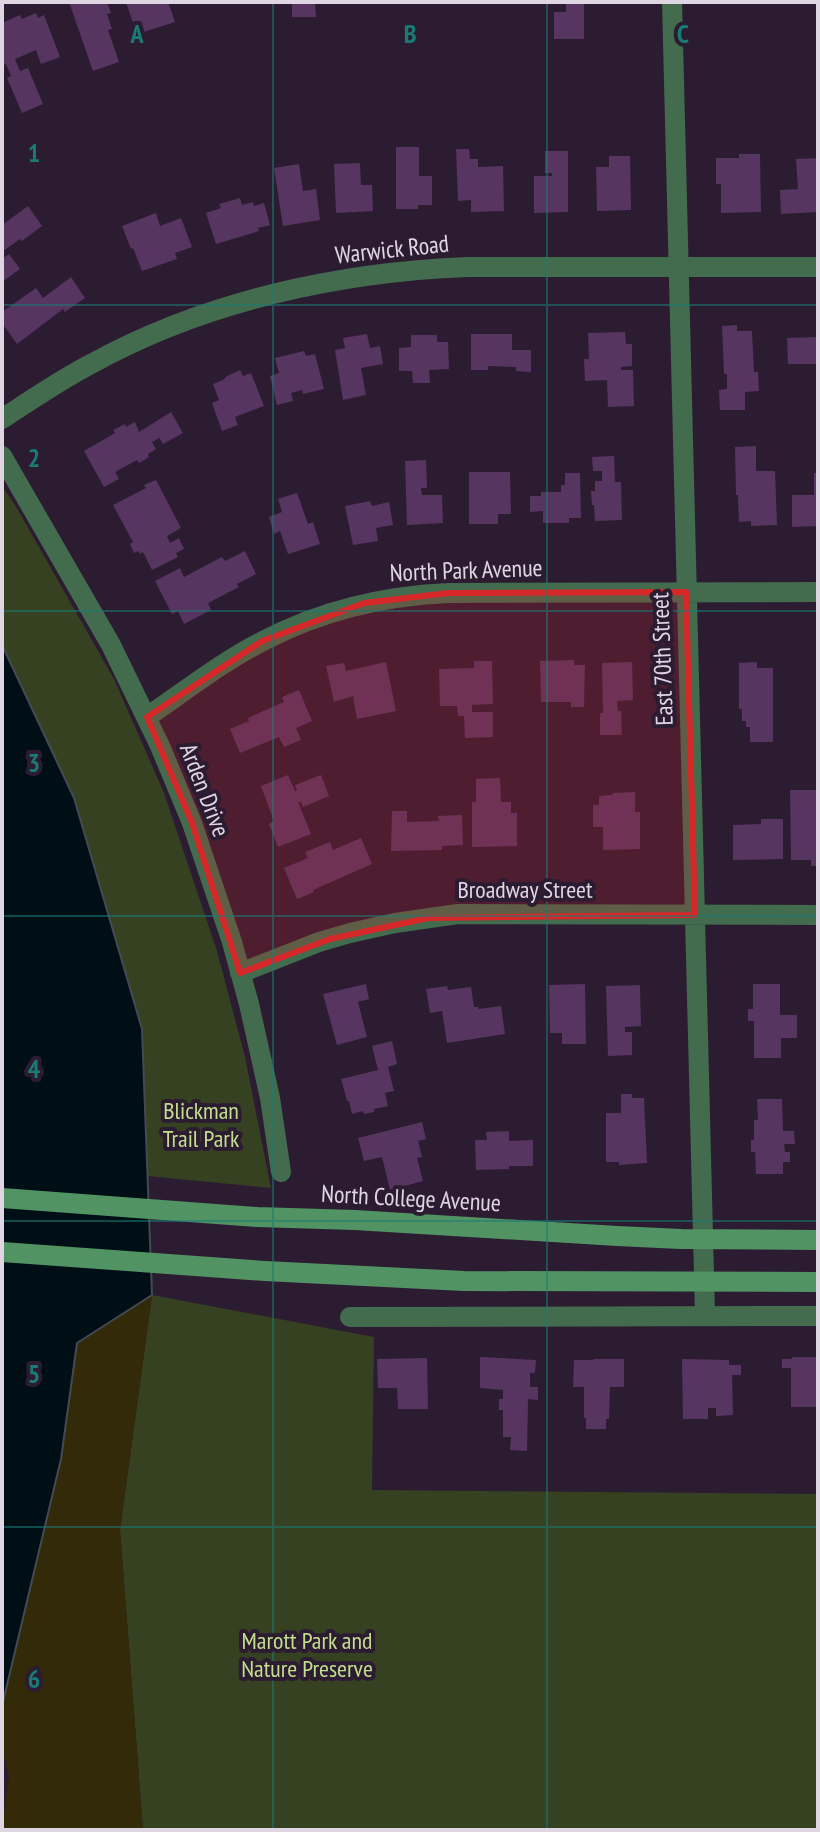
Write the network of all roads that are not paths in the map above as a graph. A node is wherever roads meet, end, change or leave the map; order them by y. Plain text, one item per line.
1 (672, 2) edge
2 (677, 267) junction
3 (818, 267) edge
4 (2, 419) edge
5 (2, 456) edge
6 (686, 592) junction
7 (818, 592) edge
8 (147, 717) junction
9 (695, 915) junction
10 (818, 915) edge
11 (240, 973) junction
12 (281, 1172) dead end
13 (2, 1198) edge
14 (703, 1239) junction
15 (818, 1240) edge
16 (2, 1252) edge
17 (705, 1282) junction
18 (818, 1282) edge
19 (705, 1315) junction
20 (818, 1316) edge
21 (350, 1317) dead end

1 - 2 street, East 70th Street
2 - 3 street, Warwick Road
2 - 4 street, Warwick Road
2 - 6 street, East 70th Street
5 - 8 street, Arden Drive
6 - 7 street, North Park Avenue
6 - 8 street, North Park Avenue
6 - 9 street, East 70th Street
8 - 11 street, Arden Drive
9 - 10 street, Broadway Street
9 - 11 street, Broadway Street
9 - 14 street, East 70th Street
11 - 12 street, Arden Drive
13 - 14 main road, North College Avenue
14 - 15 main road, North College Avenue
14 - 17 street, East 70th Street
16 - 17 main road
17 - 18 main road
17 - 19 street, East 70th Street
19 - 20 street
19 - 21 street

